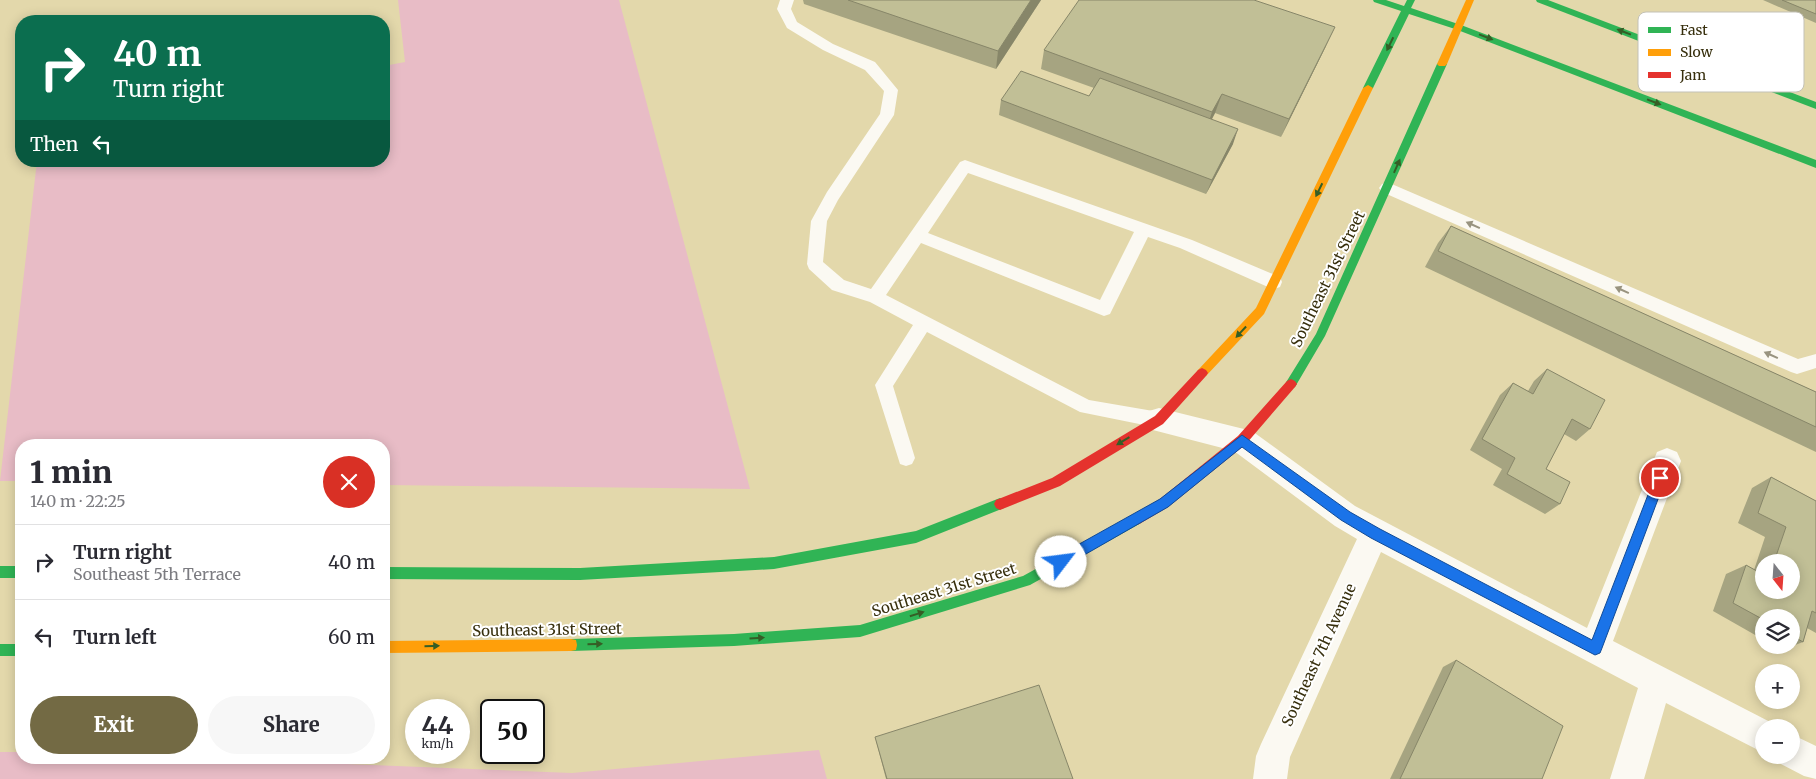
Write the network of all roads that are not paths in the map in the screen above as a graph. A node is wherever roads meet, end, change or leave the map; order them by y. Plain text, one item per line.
1 (787, 0) edge
2 (1377, 0) edge
3 (1470, 0) edge
4 (1540, 0) edge
5 (1409, 5) edge
6 (1458, 27) junction
7 (1638, 38) edge
8 (1780, 92) edge
9 (1816, 106) edge
10 (1816, 164) edge
11 (1387, 188) junction
12 (1144, 229) junction
13 (918, 235) junction
14 (1274, 282) junction
15 (875, 297) junction
16 (924, 323) junction
17 (1816, 361) edge
18 (1159, 420) junction
19 (1242, 440) junction
20 (906, 458) dead end
21 (1667, 461) dead end
22 (1375, 534) junction
23 (0, 572) edge
24 (15, 572) edge
25 (390, 573) edge
26 (390, 647) edge
27 (1595, 648) junction
28 (0, 650) edge
29 (15, 650) edge
30 (1656, 681) junction
31 (1755, 732) edge
32 (1800, 756) edge
33 (1816, 764) edge
34 (1270, 779) edge
35 (1626, 779) edge

1 - 15 lane
2 - 5 main road
3 - 6 main road, Southeast 31st Street
7 -> 4 main road
5 - 6 main road
5 -> 14 main road
6 -> 10 main road
11 -> 6 main road, Southeast 31st Street
9 -> 8 main road
17 -> 11 lane
11 - 19 main road, Southeast 31st Street
12 - 13 lane
12 - 13 lane
12 - 14 lane
13 - 15 lane
14 -> 18 main road
15 - 16 lane
16 - 18 lane
16 - 20 lane
18 - 19 street
18 -> 25 main road
19 - 22 street
26 -> 19 main road, Southeast 31st Street
21 - 27 street
22 - 27 street
22 - 34 street, Southeast 7th Avenue
23 - 24 main road
27 - 30 street
28 - 29 main road
30 - 31 street
30 - 35 street
32 - 33 street

